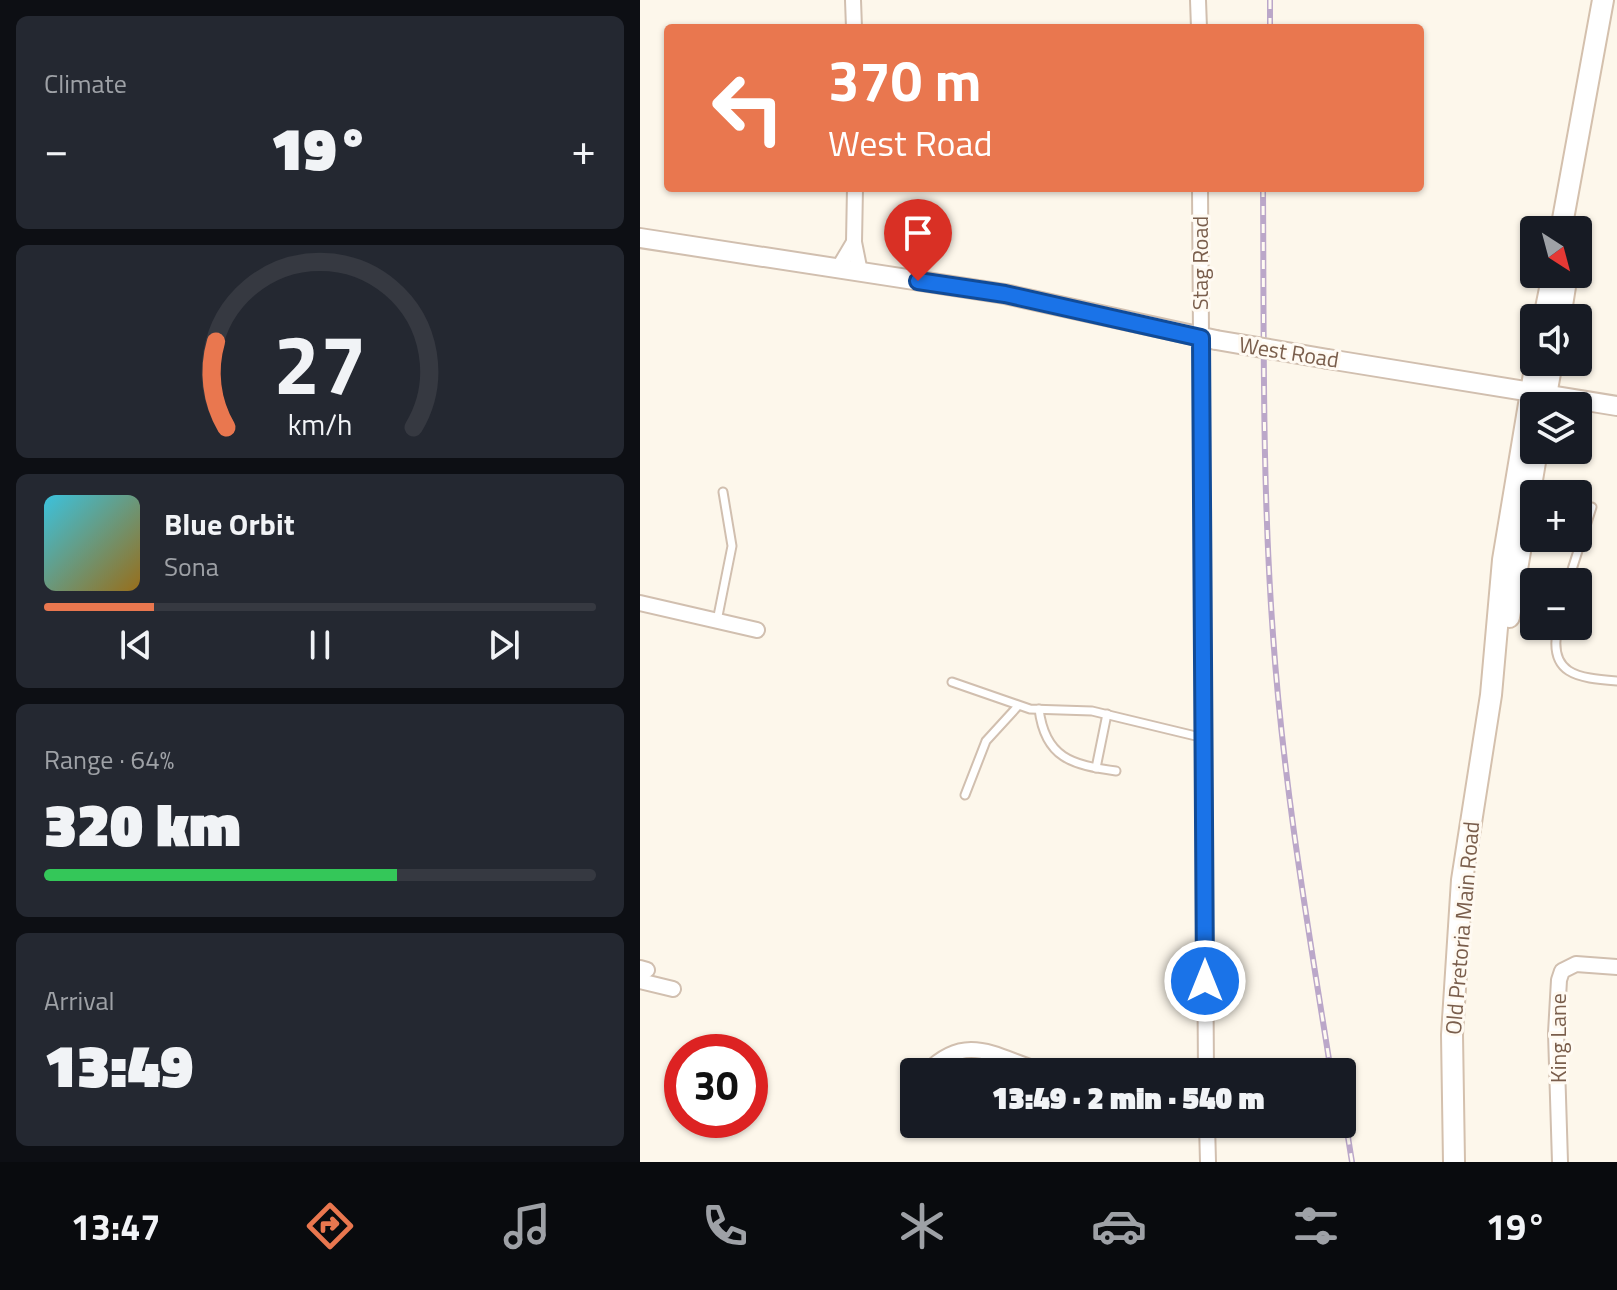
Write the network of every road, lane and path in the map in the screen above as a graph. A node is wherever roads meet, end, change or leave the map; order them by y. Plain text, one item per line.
1 (853, 0) edge
2 (1198, 0) edge
3 (1603, 0) edge
4 (1611, 0) edge
5 (854, 24) edge
6 (1199, 24) edge
7 (855, 192) edge
8 (1200, 192) edge
9 (1564, 216) edge
10 (1577, 216) edge
11 (640, 238) edge
12 (854, 242) junction
13 (838, 269) junction
14 (860, 272) junction
15 (1208, 339) junction
16 (1520, 393) edge
17 (1592, 403) edge
18 (1617, 406) edge
19 (1525, 464) edge
20 (1535, 464) edge
21 (723, 492) dead end
22 (640, 603) edge
23 (717, 621) junction
24 (757, 630) dead end
25 (1557, 640) edge
26 (1617, 681) edge
27 (952, 682) dead end
28 (1491, 695) junction
29 (1018, 706) junction
30 (1039, 709) junction
31 (1107, 714) junction
32 (1204, 738) junction
33 (1096, 768) junction
34 (1116, 771) dead end
35 (965, 795) dead end
36 (1617, 967) edge
37 (642, 973) edge
38 (673, 989) dead end
39 (944, 1058) edge
40 (1004, 1058) edge
41 (1206, 1058) edge
42 (1207, 1138) edge
43 (1208, 1162) edge
44 (1454, 1162) edge
45 (1560, 1162) edge

1 - 5 street
2 - 6 street
3 - 9 main road
4 - 10 main road
7 - 12 street
8 - 15 street, Stag Road
11 - 13 street, West Road
12 - 13 street
12 - 14 street
13 - 14 street, West Road
14 - 15 street, West Road
15 - 16 street, West Road, bridge
15 - 32 street, Stag Road
17 - 18 street, West Road
19 - 28 main road, Old Pretoria Main Road
20 - 28 main road, Old Pretoria Main Road
21 - 23 lane
22 - 23 street
23 - 24 street
25 - 26 lane
27 - 29 lane
28 - 44 main road, Old Pretoria Main Road
29 - 30 lane
29 - 35 lane
30 - 31 lane
30 - 33 lane
31 - 32 lane
31 - 33 lane
32 - 41 street, Stag Road
33 - 34 lane
36 - 45 street, King Lane
37 - 38 street
39 - 40 street
42 - 43 street

